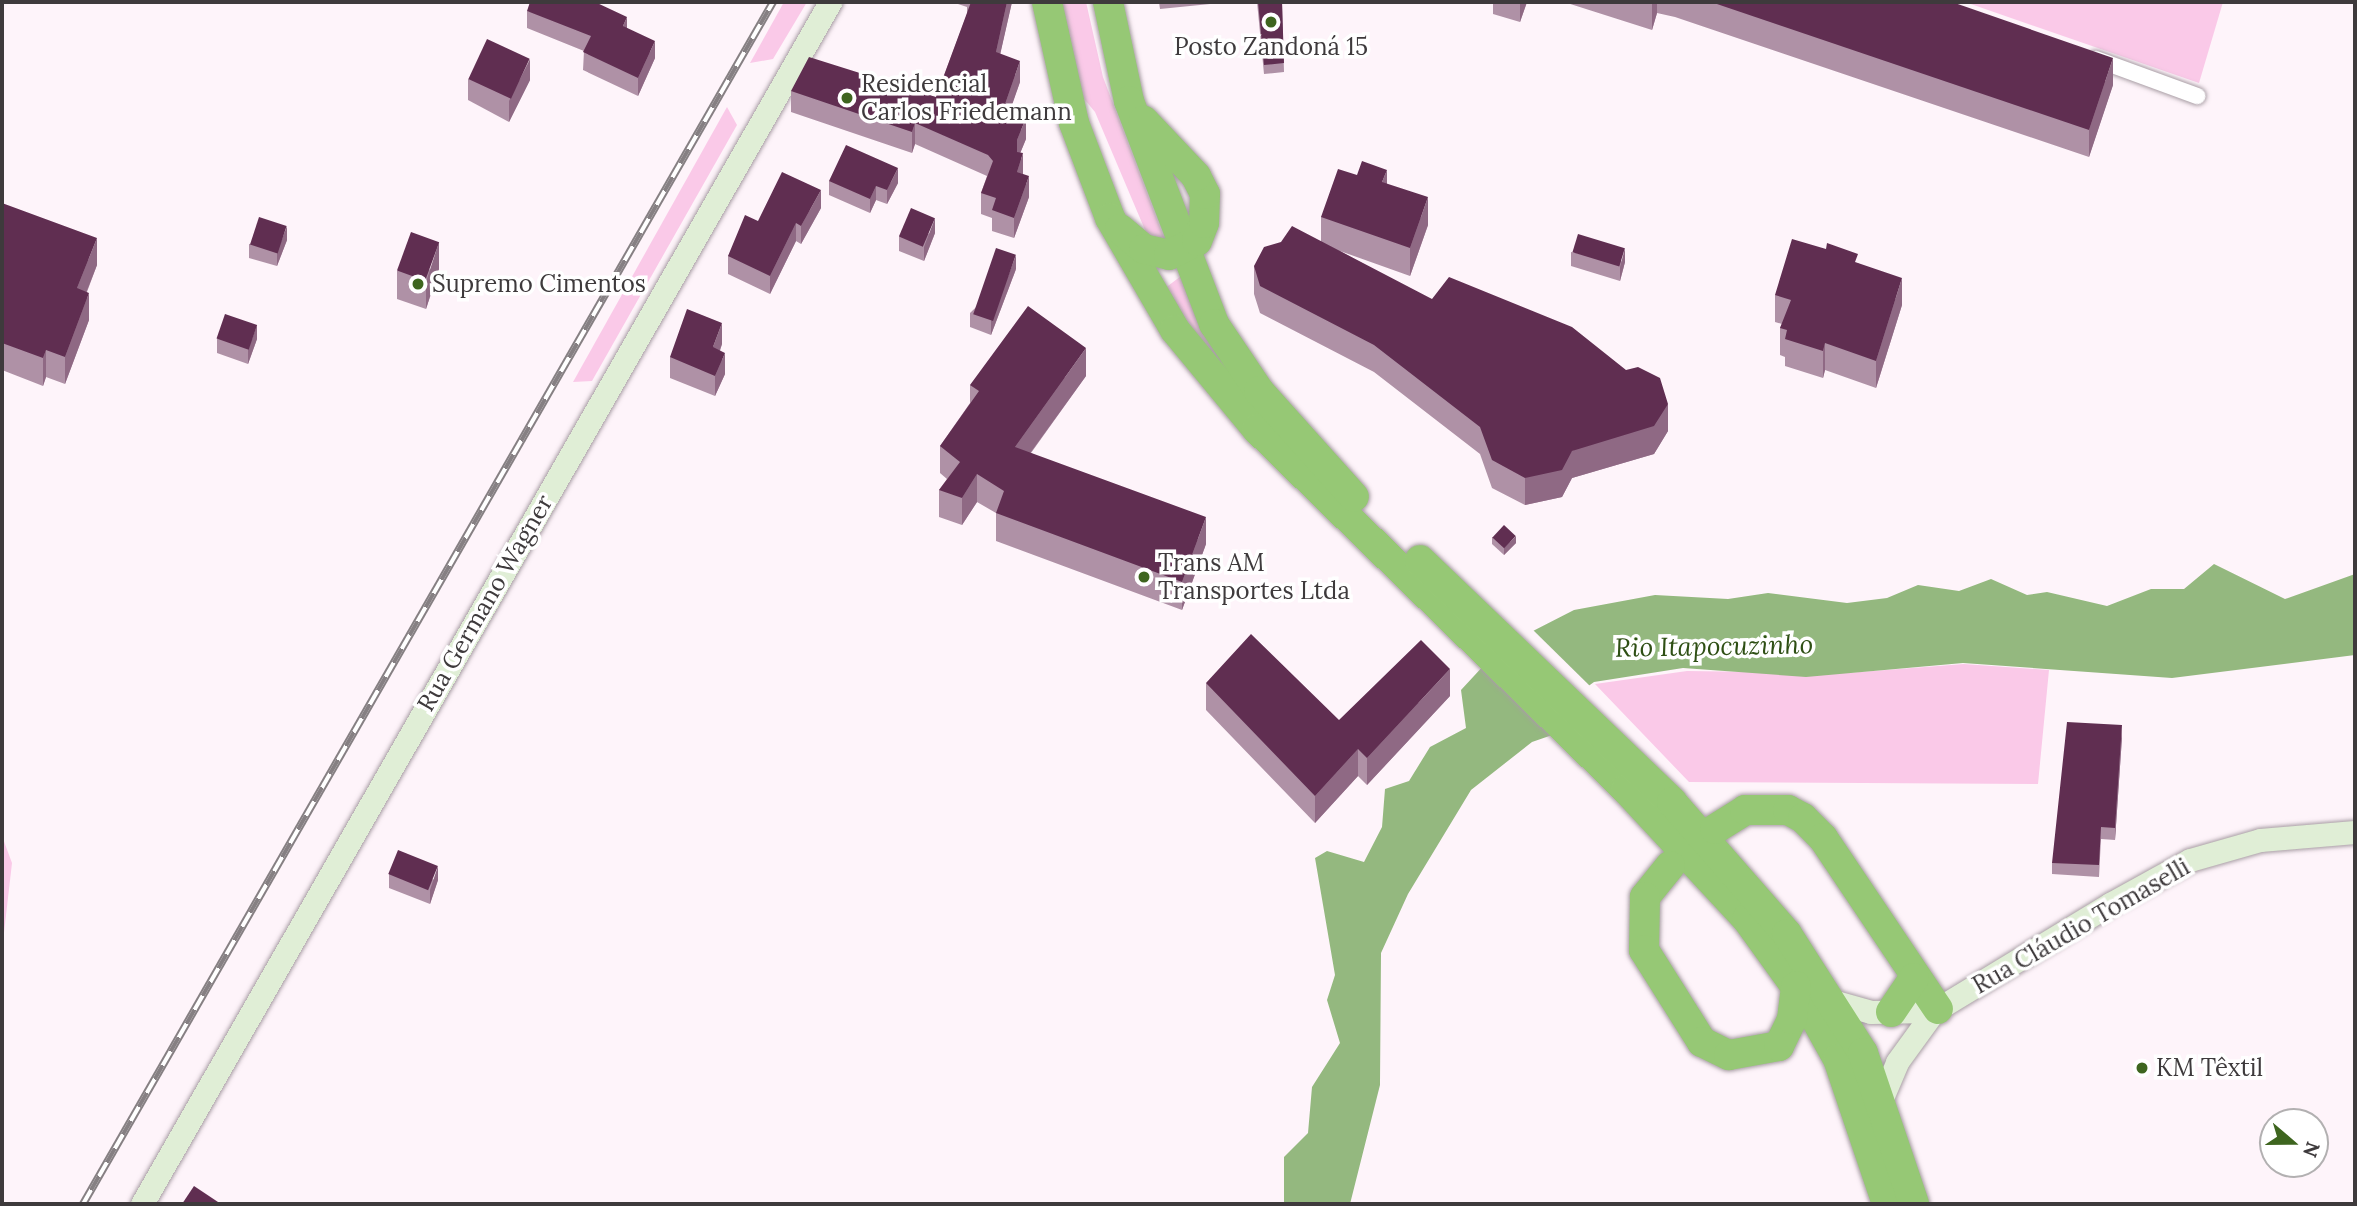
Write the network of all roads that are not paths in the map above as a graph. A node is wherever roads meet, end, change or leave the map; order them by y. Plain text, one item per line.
1 (830, 2) edge
2 (1047, 2) edge
3 (1108, 2) edge
4 (2081, 53) edge
5 (2197, 96) dead end
6 (1110, 218) junction
7 (1184, 252) junction
8 (1483, 633) junction
9 (1634, 780) junction
10 (1715, 829) dead end
11 (2355, 832) edge
12 (1670, 866) dead end
13 (1914, 978) junction
14 (1796, 986) junction
15 (1836, 1003) junction
16 (1936, 1010) junction
17 (1891, 1012) junction
18 (1882, 1098) junction
19 (142, 1204) edge
20 (1887, 1204) edge
21 (1914, 1204) edge

1 - 19 street, Rua Germano Wagner
2 - 6 highway
3 - 7 highway
4 - 5 street
6 - 7 highway
6 - 8 highway
7 - 8 highway
8 - 9 highway
9 - 14 highway
9 - 15 highway
10 - 13 highway
11 - 16 street, Rua Cláudio Tomaselli
12 - 14 highway
13 - 16 highway
13 - 17 highway
14 - 20 highway
15 - 17 street
15 - 18 highway
16 - 17 street
16 - 18 street, Rua Cláudio Tomaselli
18 - 21 highway

